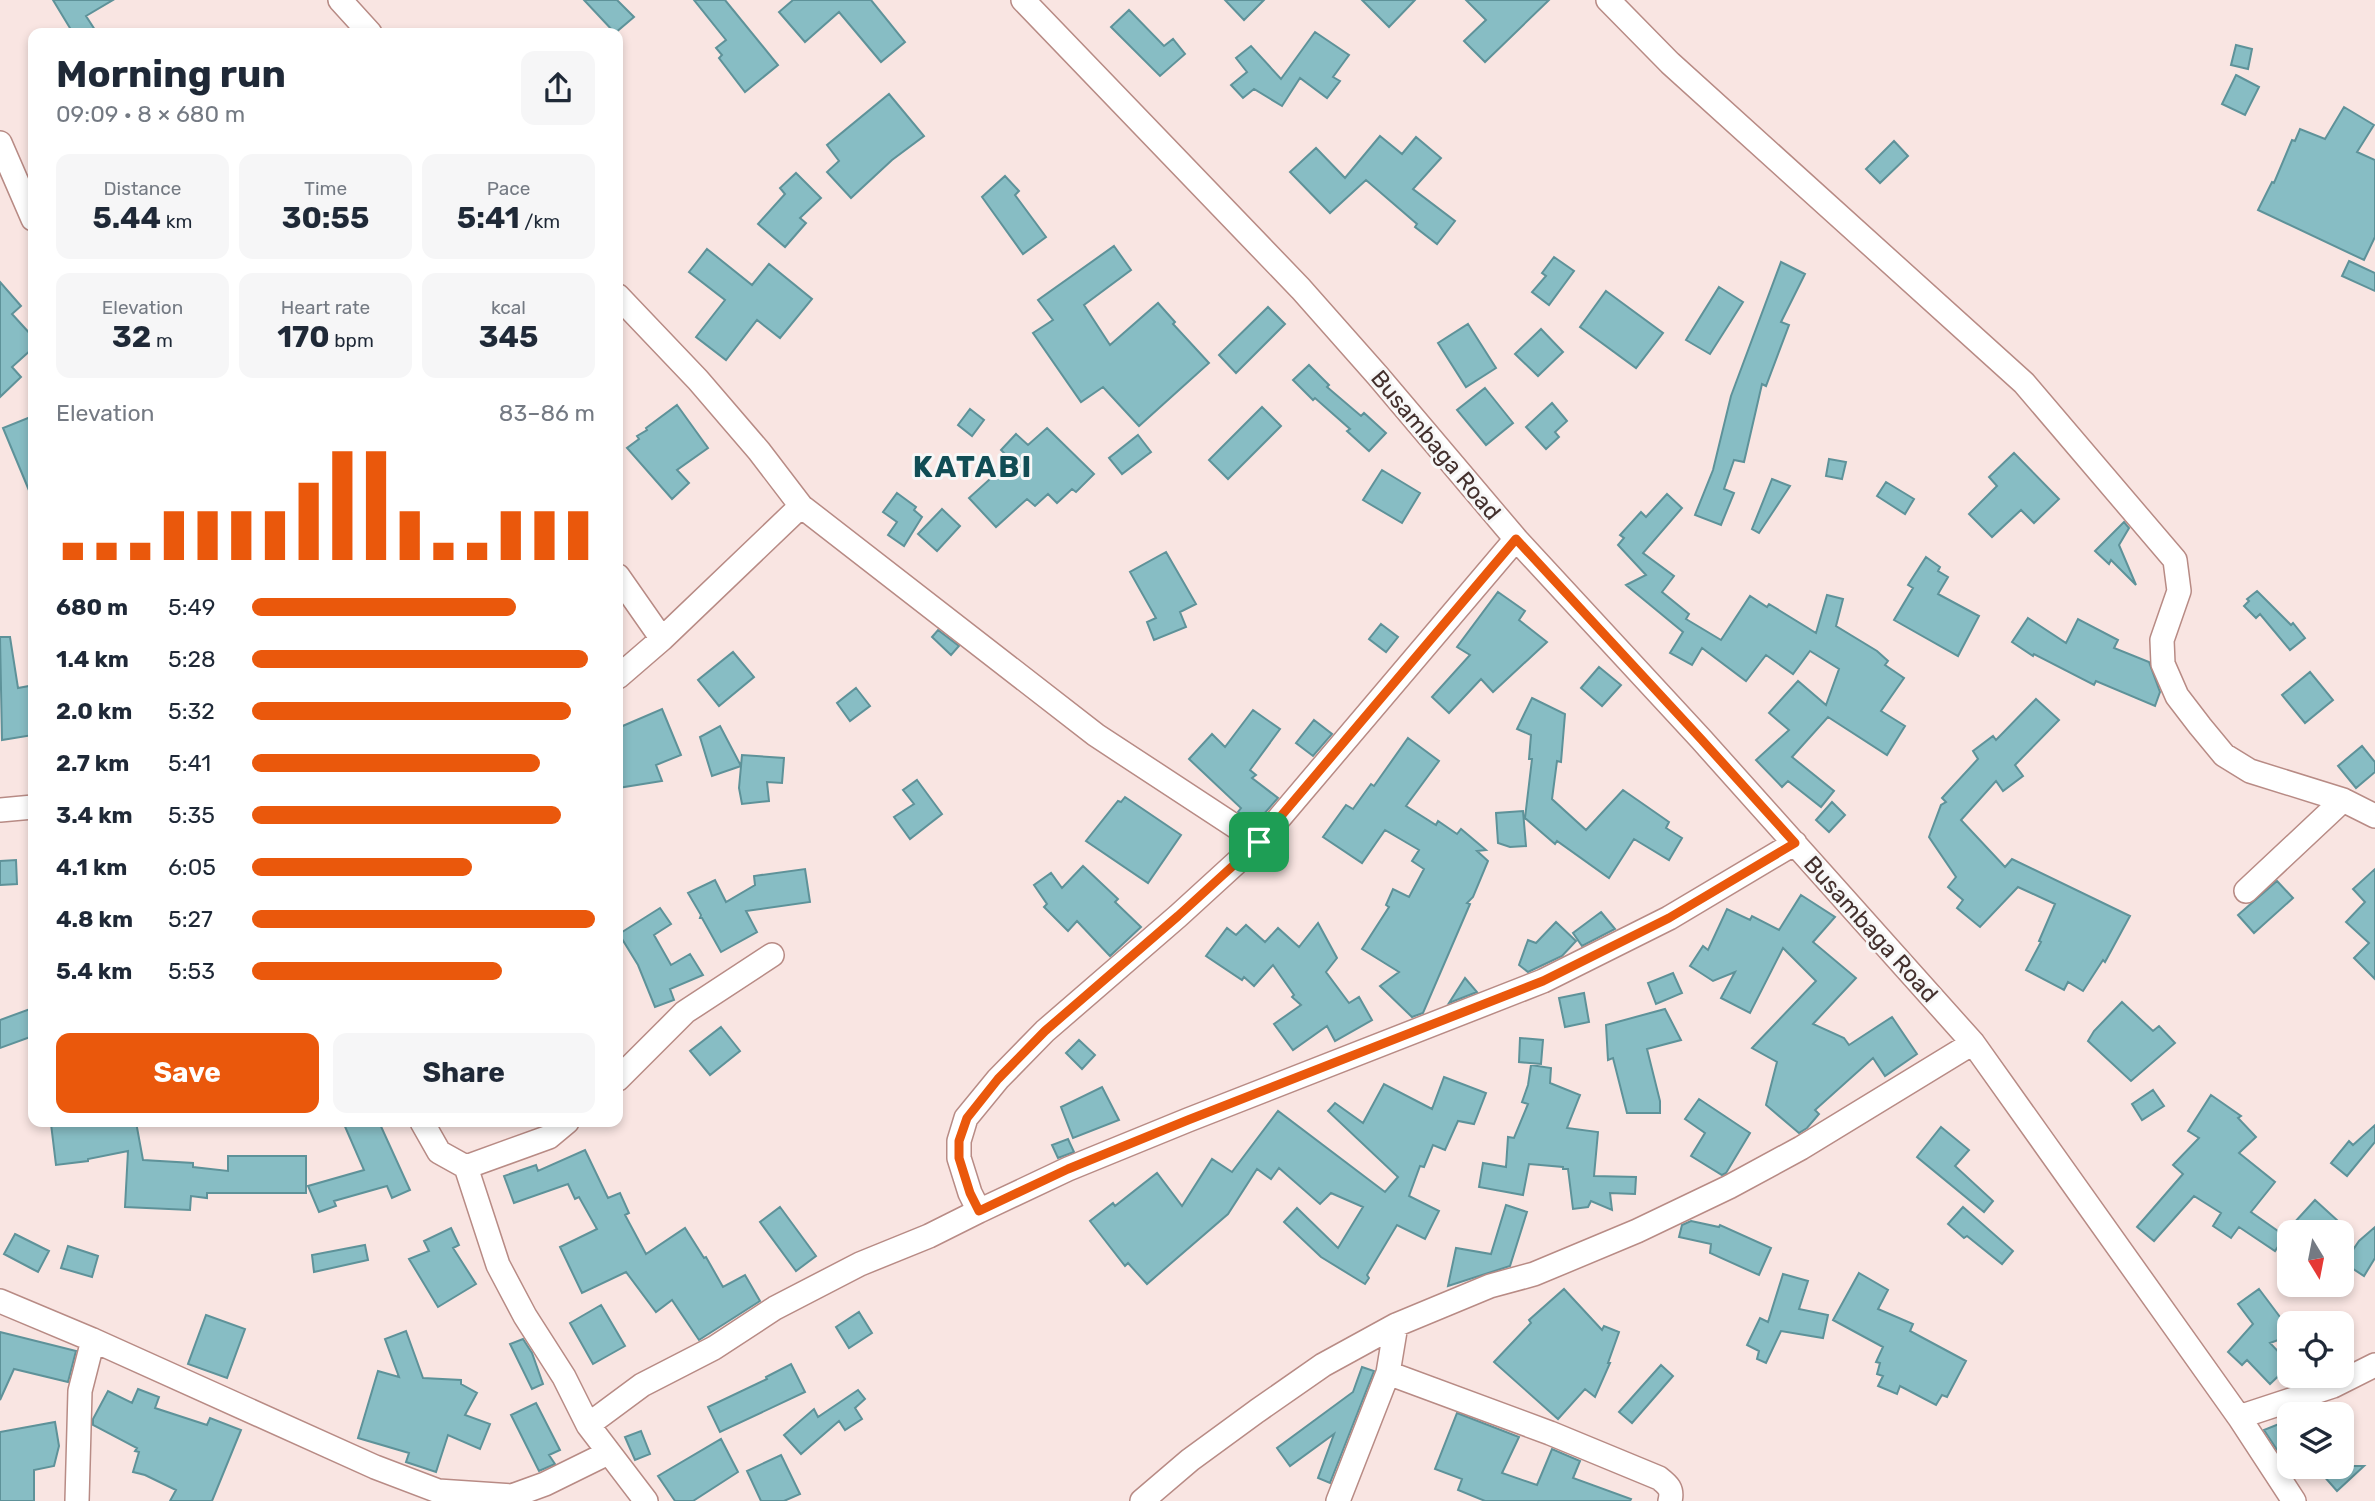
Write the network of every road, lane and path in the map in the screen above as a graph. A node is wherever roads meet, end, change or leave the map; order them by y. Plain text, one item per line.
1 (340, 0) edge
2 (1023, 0) edge
3 (1608, 0) edge
4 (365, 28) edge
5 (0, 143) edge
6 (28, 207) edge
7 (623, 301) edge
8 (801, 506) junction
9 (1516, 539) junction
10 (623, 583) edge
11 (662, 639) junction
12 (623, 673) edge
13 (2343, 800) junction
14 (28, 807) edge
15 (0, 810) edge
16 (2375, 816) edge
17 (1259, 842) junction
18 (1795, 843) junction
19 (2246, 891) dead end
20 (772, 954) dead end
21 (1973, 1043) junction
22 (623, 1074) edge
23 (425, 1127) edge
24 (561, 1127) edge
25 (466, 1167) junction
26 (979, 1211) junction
27 (0, 1301) edge
28 (1396, 1325) junction
29 (93, 1340) junction
30 (2375, 1365) edge
31 (1388, 1373) junction
32 (2239, 1417) junction
33 (588, 1425) junction
34 (608, 1452) junction
35 (511, 1499) edge
36 (77, 1501) edge
37 (646, 1501) edge
38 (1142, 1501) edge
39 (1338, 1501) edge
40 (1670, 1501) edge
41 (2294, 1501) edge

1 - 4 street
2 - 9 street, Busambaga Road
3 - 13 street
5 - 6 street
7 - 8 street
8 - 11 street
8 - 17 street
9 - 17 street
9 - 18 street, Busambaga Road
10 - 11 street
11 - 12 street
13 - 16 street
13 - 19 street
14 - 15 street
17 - 26 street
18 - 21 street, Busambaga Road
18 - 26 street
20 - 22 street
21 - 28 street
21 - 32 street, Busambaga Road
23 - 25 street
24 - 25 street
25 - 33 street
26 - 33 street
27 - 29 street
28 - 31 street
28 - 38 street
29 - 35 street
29 - 36 street
30 - 32 street
31 - 39 street
31 - 40 street
32 - 41 street, Busambaga Road
33 - 34 street
34 - 35 street
34 - 37 street

